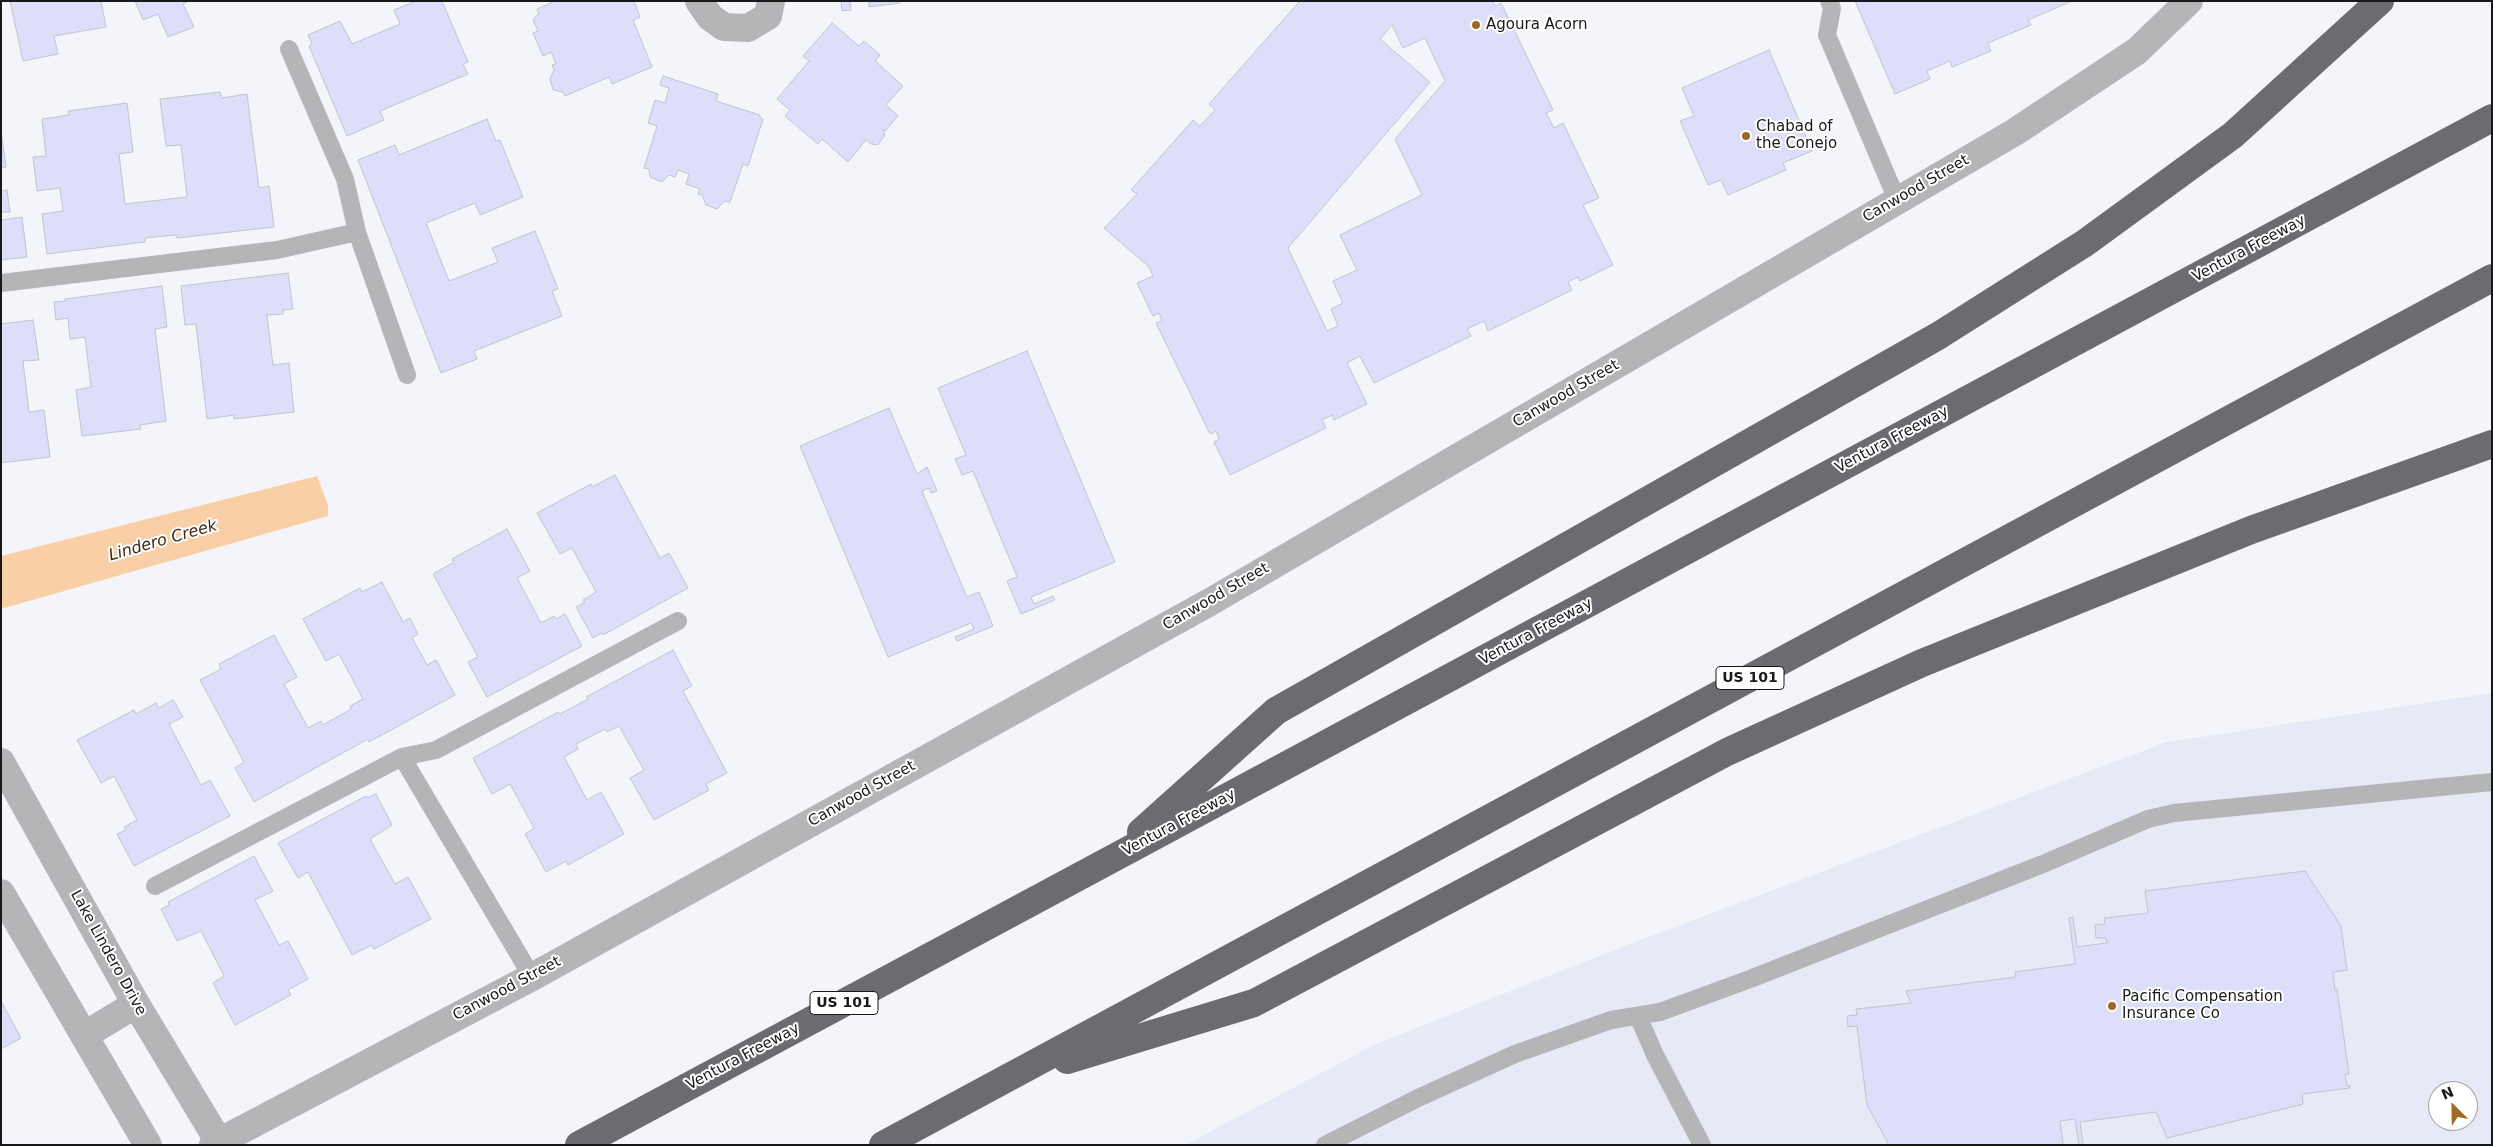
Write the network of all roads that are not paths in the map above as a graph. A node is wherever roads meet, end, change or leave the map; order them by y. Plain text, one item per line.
1 (699, 1) edge
2 (771, 1) edge
3 (1830, 1) edge
4 (2190, 1) edge
5 (2380, 1) edge
6 (289, 49) dead end
7 (2492, 118) edge
8 (1897, 200) junction
9 (357, 232) junction
10 (2492, 278) edge
11 (1, 283) edge
12 (407, 375) dead end
13 (2492, 444) edge
14 (678, 621) dead end
15 (402, 757) junction
16 (1, 762) edge
17 (2492, 782) edge
18 (1108, 861) junction
19 (155, 886) dead end
20 (1, 893) edge
21 (532, 977) junction
22 (136, 1004) junction
23 (1638, 1016) junction
24 (85, 1035) junction
25 (1008, 1078) junction
26 (216, 1143) edge
27 (148, 1145) edge
28 (579, 1145) edge
29 (883, 1145) edge
30 (1325, 1145) edge
31 (1702, 1145) edge

1 - 2 street
3 - 8 lane
4 - 8 street, Canwood Street
5 - 18 highway
6 - 9 lane
7 - 18 highway, Ventura Freeway / US 101
8 - 21 street, Canwood Street
9 - 11 lane
9 - 12 lane
10 - 25 highway, US 101
13 - 25 highway
14 - 15 lane
15 - 19 lane
15 - 21 lane
16 - 22 street, Lake Lindero Drive
17 - 23 lane
18 - 28 highway, Ventura Freeway / US 101
20 - 24 street
21 - 26 street, Canwood Street
22 - 24 street
22 - 26 street, Lake Lindero Drive
23 - 30 lane
23 - 31 lane
24 - 27 street
25 - 29 highway, US 101

